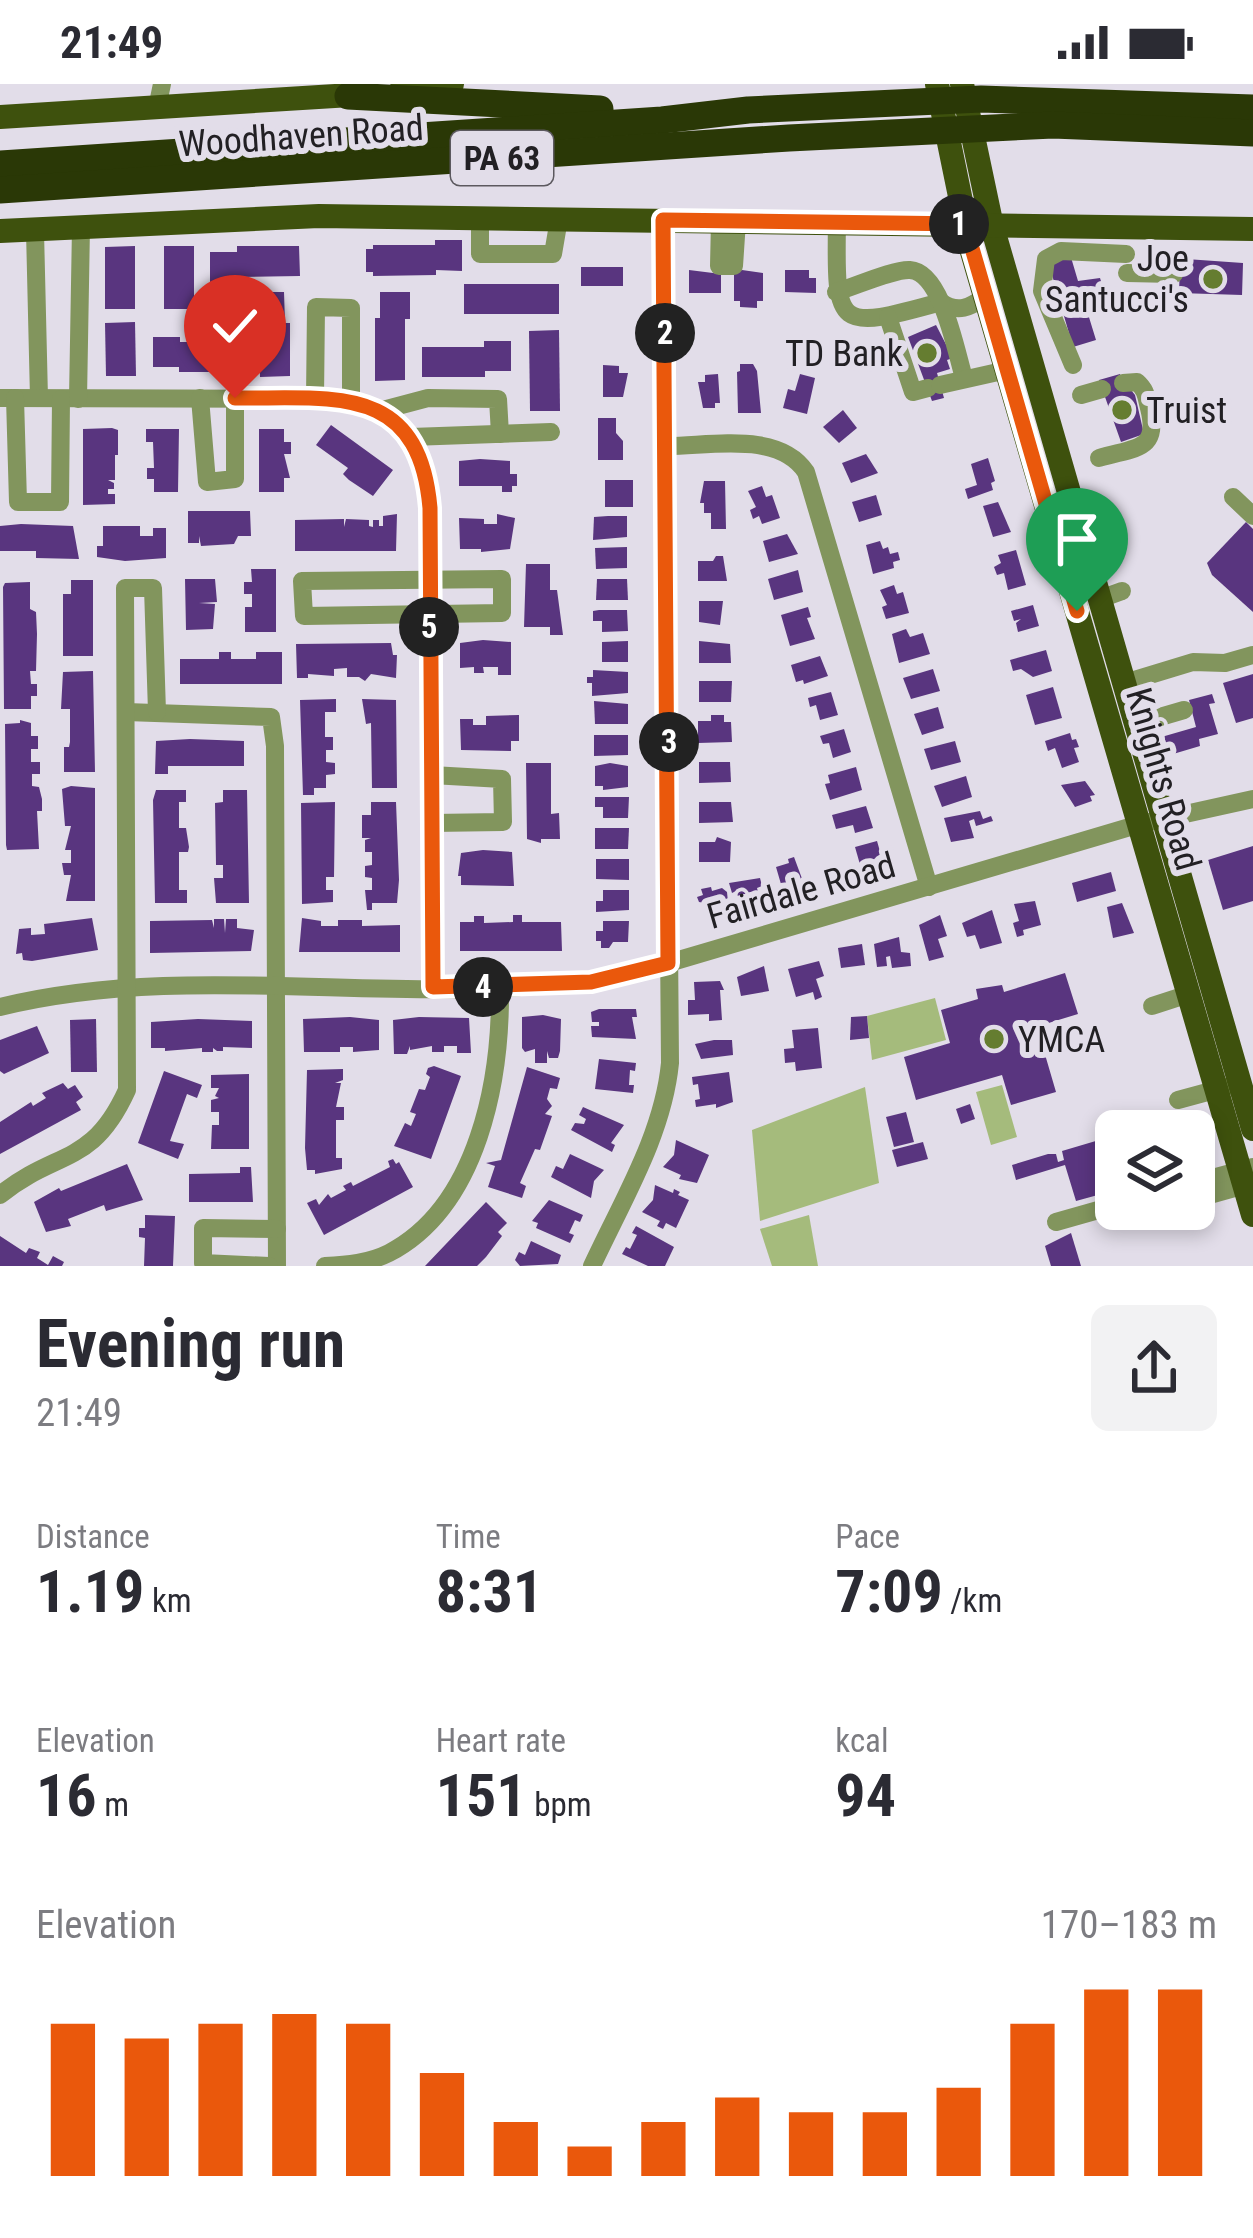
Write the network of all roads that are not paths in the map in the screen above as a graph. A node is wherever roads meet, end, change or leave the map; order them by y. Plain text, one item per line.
1 (452, 84) edge
2 (937, 84) edge
3 (962, 84) edge
4 (160, 96) edge
5 (348, 96) junction
6 (1253, 108) edge
7 (748, 110) junction
8 (0, 118) edge
9 (1004, 130) junction
10 (1253, 133) edge
11 (962, 149) junction
12 (1253, 152) edge
13 (0, 164) edge
14 (0, 190) edge
15 (480, 218) junction
16 (559, 220) junction
17 (663, 220) junction
18 (837, 222) junction
19 (965, 224) junction
20 (992, 226) junction
21 (82, 227) junction
22 (1253, 229) edge
23 (35, 230) junction
24 (0, 231) edge
25 (1174, 274) dead end
26 (836, 292) junction
27 (985, 297) junction
28 (941, 302) junction
29 (888, 317) junction
30 (1029, 351) junction
31 (1005, 364) junction
32 (1072, 365) dead end
33 (962, 369) junction
34 (1123, 383) dead end
35 (1102, 389) dead end
36 (1081, 395) dead end
37 (8, 398) edge
38 (39, 398) junction
39 (200, 398) junction
40 (235, 398) junction
41 (314, 398) junction
42 (70, 399) junction
43 (352, 402) junction
44 (379, 411) junction
45 (551, 432) dead end
46 (500, 434) junction
47 (411, 437) junction
48 (668, 446) junction
49 (1100, 458) dead end
50 (1233, 497) dead end
51 (1253, 516) edge
52 (429, 579) junction
53 (1100, 601) junction
54 (429, 615) junction
55 (1253, 655) edge
56 (1124, 683) junction
57 (1184, 710) dead end
58 (126, 712) junction
59 (158, 712) junction
60 (1136, 724) junction
61 (432, 775) junction
62 (1253, 799) edge
63 (1151, 821) junction
64 (432, 823) junction
65 (929, 887) junction
66 (668, 963) junction
67 (277, 987) junction
68 (433, 987) junction
69 (127, 988) junction
70 (500, 988) junction
71 (1189, 994) junction
72 (0, 1006) edge
73 (1152, 1006) dead end
74 (1228, 1086) junction
75 (1178, 1100) dead end
76 (1253, 1130) edge
77 (1248, 1176) edge
78 (1215, 1180) edge
79 (1215, 1193) edge
80 (0, 1195) edge
81 (1095, 1211) edge
82 (1253, 1215) edge
83 (1056, 1222) dead end
84 (278, 1229) junction
85 (203, 1263) edge
86 (273, 1266) edge
87 (325, 1266) edge
88 (592, 1266) edge

1 - 5 main road, Woodhaven Road
2 - 11 main road, Knights Road
3 - 11 main road, Knights Road
4 - 5 main road, Woodhaven Road
4 - 8 main road, Woodhaven Road
5 - 7 highway
6 - 7 highway, Woodhaven Road / PA 63
7 - 13 highway, Woodhaven Road / PA 63
9 - 10 highway, Woodhaven Road / PA 63
9 - 12 highway
9 - 14 highway, Woodhaven Road / PA 63
11 - 19 main road, Knights Road
11 - 20 main road, Knights Road
15 - 16 main road
15 - 16 street
15 - 21 main road
16 - 17 main road
17 - 18 main road
17 - 48 street
18 - 19 main road
18 - 26 street
19 - 20 main road
19 - 27 main road, Knights Road
20 - 22 main road
20 - 30 main road, Knights Road
21 - 23 main road
21 - 42 street
23 - 24 main road
23 - 38 street
25 - 32 street
26 - 28 street
26 - 29 street
27 - 28 street
27 - 31 main road, Knights Road
28 - 29 street
28 - 33 street
29 - 33 street
30 - 31 main road
30 - 53 main road, Knights Road
31 - 33 street
31 - 53 main road, Knights Road
34 - 49 street
35 - 36 street
37 - 38 street
37 - 42 street
38 - 42 street
39 - 40 street
39 - 40 street
39 - 42 street
40 - 41 street
41 - 43 street
41 - 43 street
43 - 44 street
44 - 46 street
44 - 47 street
45 - 46 street
46 - 47 street
47 - 52 street
48 - 65 street
48 - 66 street
50 - 51 street
52 - 54 street
52 - 54 street
52 - 54 street
53 - 56 main road, Knights Road
53 - 63 main road, Knights Road
54 - 61 street
55 - 56 street
56 - 60 main road, Knights Road
57 - 60 street
58 - 59 street
58 - 59 street
58 - 69 street
59 - 67 street
60 - 63 main road, Knights Road
61 - 64 street
61 - 64 street
62 - 63 street, Fairdale Road
63 - 65 street, Fairdale Road
63 - 71 main road, Knights Road
63 - 74 main road, Knights Road
64 - 68 street
65 - 66 street, Fairdale Road
66 - 70 street, Fairdale Road
66 - 88 street
67 - 68 street, Fairdale Road
67 - 69 street, Fairdale Road
67 - 84 street
68 - 70 street, Fairdale Road
69 - 72 street, Fairdale Road
69 - 80 street
70 - 87 street
71 - 73 street
71 - 74 main road, Knights Road
74 - 75 street
74 - 76 main road, Knights Road
74 - 77 main road, Knights Road
77 - 78 street
77 - 79 street
77 - 82 main road, Knights Road
81 - 83 street
84 - 85 street
84 - 86 street
85 - 86 street

